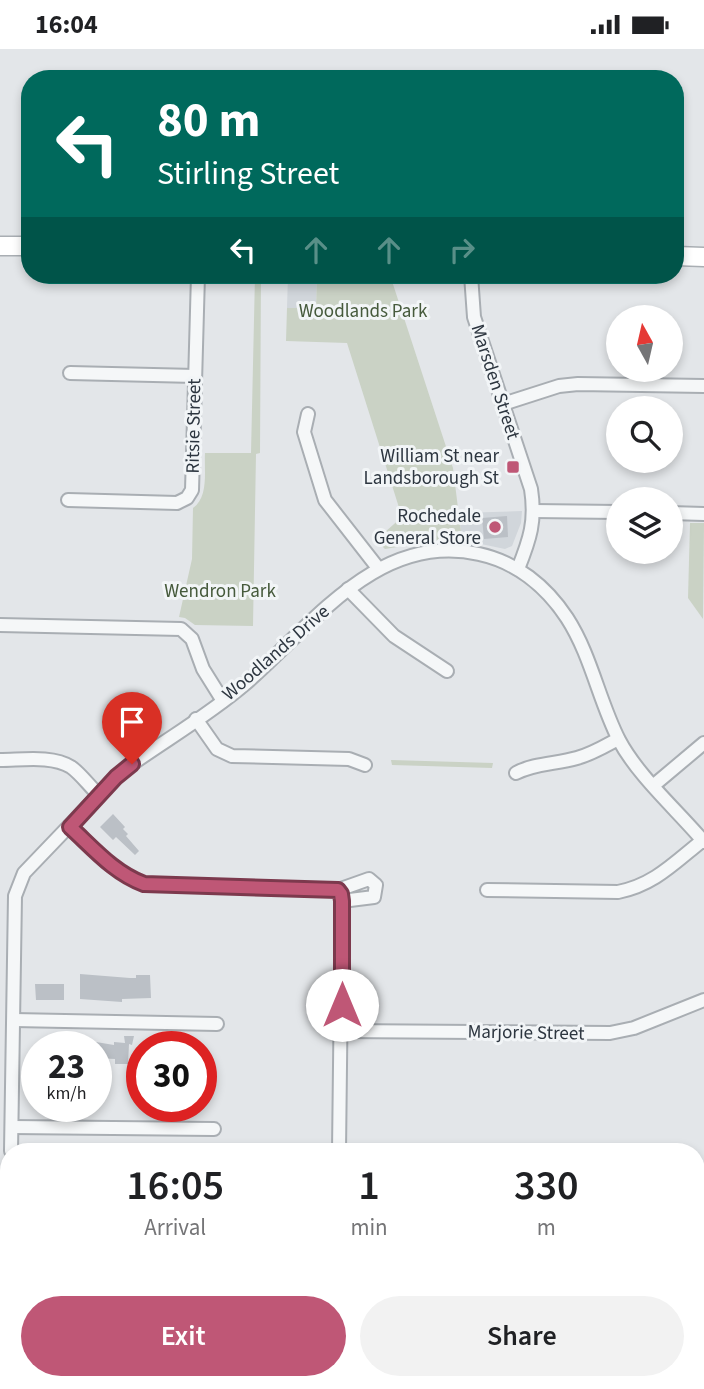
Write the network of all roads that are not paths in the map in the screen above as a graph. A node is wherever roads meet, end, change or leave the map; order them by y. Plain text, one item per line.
1 (0, 246) edge
2 (21, 246) edge
3 (684, 256) edge
4 (704, 257) edge
5 (198, 284) edge
6 (472, 284) edge
7 (70, 373) dead end
8 (195, 376) junction
9 (704, 386) edge
10 (503, 404) junction
11 (308, 414) dead end
12 (68, 500) dead end
13 (534, 511) junction
14 (606, 512) edge
15 (683, 513) edge
16 (704, 514) edge
17 (378, 568) junction
18 (518, 569) junction
19 (348, 589) junction
20 (0, 625) edge
21 (447, 671) dead end
22 (223, 701) junction
23 (196, 719) junction
24 (618, 739) junction
25 (704, 743) edge
26 (0, 759) edge
27 (365, 765) dead end
28 (516, 773) dead end
29 (654, 785) junction
30 (99, 795) junction
31 (70, 827) junction
32 (704, 841) edge
33 (487, 890) dead end
34 (704, 1000) edge
35 (14, 1020) junction
36 (217, 1024) dead end
37 (342, 1031) junction
38 (6, 1076) edge
39 (12, 1127) junction
40 (214, 1129) dead end
41 (11, 1143) edge
42 (339, 1143) edge

1 - 2 street
3 - 4 street
5 - 8 street, Ritsie Street
6 - 10 street, Marsden Street
7 - 8 street
8 - 12 street, Ritsie Street
9 - 10 street
10 - 13 street, Marsden Street
11 - 17 street
13 - 14 street
13 - 18 street, Marsden Street
15 - 16 street
17 - 18 street, Woodlands Drive
17 - 19 street, Woodlands Drive
18 - 24 street, Woodlands Drive
19 - 21 street
19 - 22 street, Woodlands Drive
20 - 22 street
22 - 23 street, Woodlands Drive
23 - 27 street
23 - 30 street, Woodlands Drive
24 - 28 street
24 - 29 street, Woodlands Drive
25 - 29 street
26 - 30 street
29 - 32 street, Woodlands Drive
30 - 31 street, Woodlands Drive
31 - 35 street, Woodlands Drive
31 - 37 street
32 - 33 street
34 - 37 street, Marjorie Street
35 - 36 street
35 - 38 street, Woodlands Drive
37 - 42 street
38 - 39 street, Woodlands Drive
39 - 40 street
39 - 41 street, Woodlands Drive

